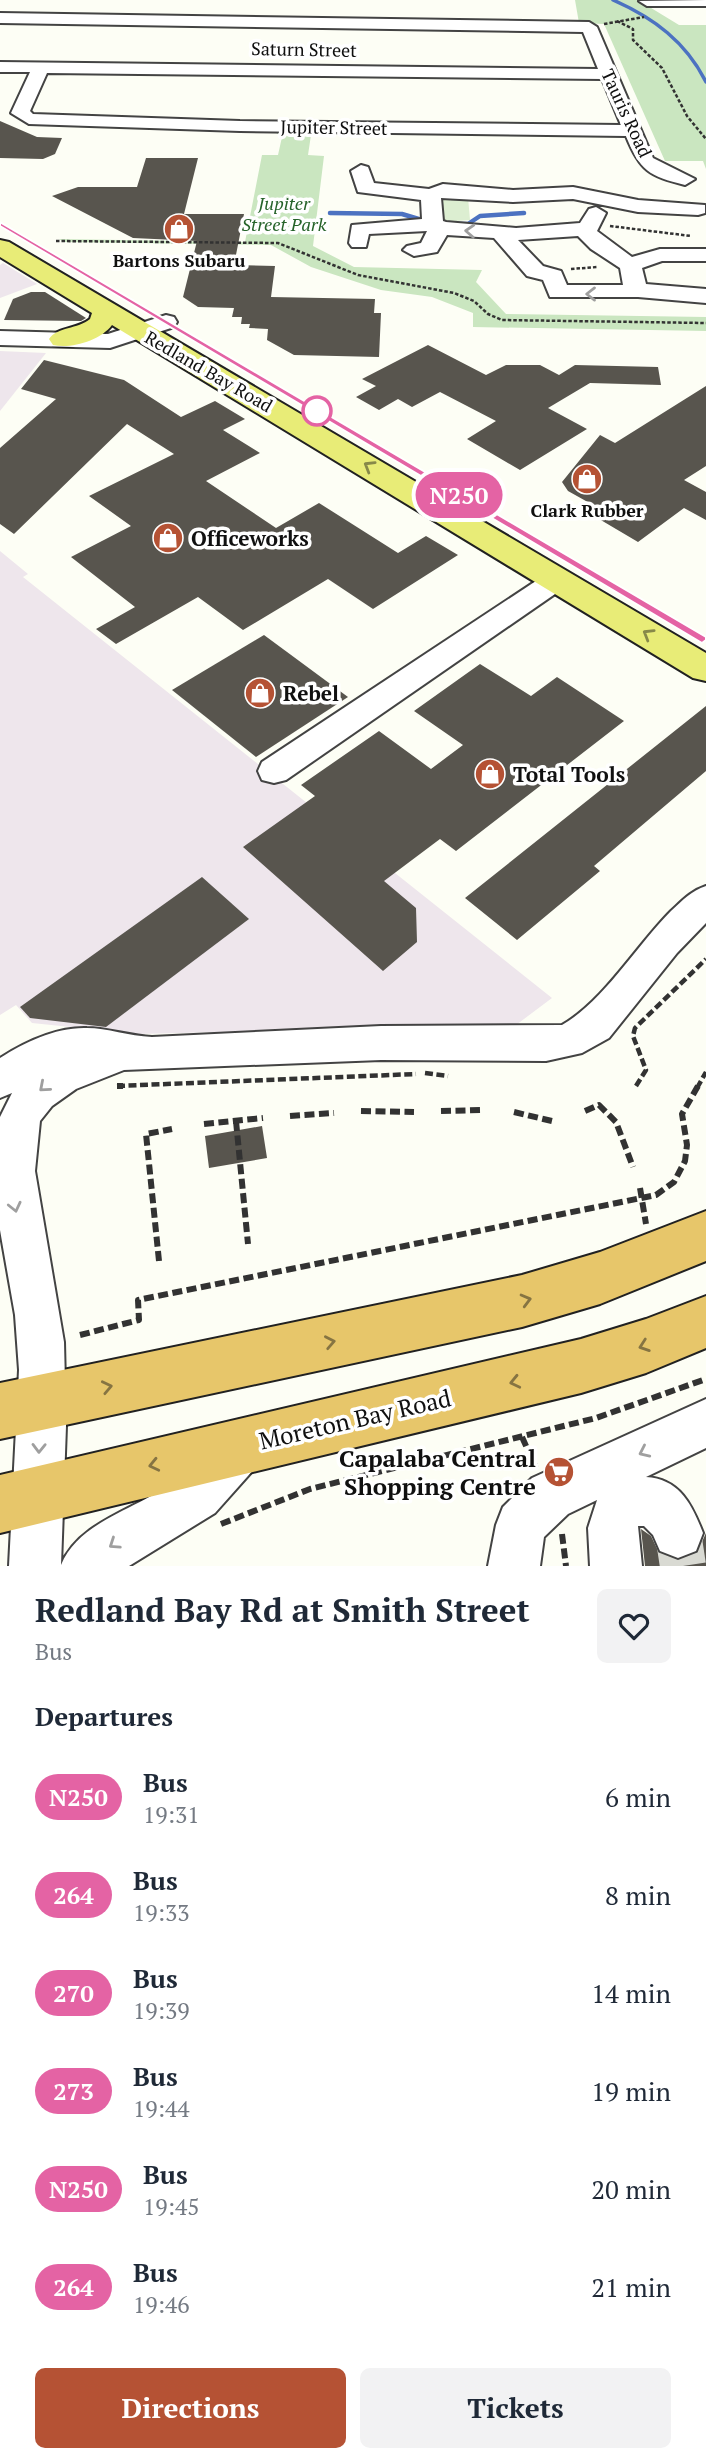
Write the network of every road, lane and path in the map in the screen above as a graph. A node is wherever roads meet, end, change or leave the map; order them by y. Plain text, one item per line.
1 (22, 0) edge
2 (138, 0) edge
3 (645, 1) edge
4 (706, 1) edge
5 (674, 17) dead end
6 (7, 18) edge
7 (131, 19) junction
8 (617, 21) dead end
9 (0, 67) edge
10 (41, 68) junction
11 (607, 74) junction
12 (632, 131) junction
13 (706, 139) edge
14 (361, 171) dead end
15 (685, 178) dead end
16 (656, 183) dead end
17 (432, 186) junction
18 (607, 199) junction
19 (698, 209) dead end
20 (0, 224) edge
21 (438, 226) junction
22 (589, 226) junction
23 (500, 233) junction
24 (56, 241) dead end
25 (359, 243) dead end
26 (704, 246) edge
27 (0, 247) edge
28 (414, 250) dead end
29 (630, 265) junction
30 (535, 271) junction
31 (508, 272) dead end
32 (635, 290) junction
33 (706, 296) edge
34 (105, 310) junction
35 (706, 323) edge
36 (154, 327) junction
37 (0, 338) edge
38 (62, 339) junction
39 (568, 572) junction
40 (706, 640) edge
41 (706, 669) edge
42 (274, 771) dead end
43 (706, 900) edge
44 (706, 959) edge
45 (113, 1070) junction
46 (706, 1072) edge
47 (448, 1076) dead end
48 (0, 1080) edge
49 (636, 1086) dead end
50 (482, 1110) dead end
51 (361, 1111) dead end
52 (441, 1111) dead end
53 (585, 1111) dead end
54 (334, 1112) dead end
55 (414, 1112) dead end
56 (514, 1112) dead end
57 (290, 1116) dead end
58 (263, 1118) dead end
59 (236, 1121) junction
60 (556, 1122) dead end
61 (205, 1124) dead end
62 (172, 1129) dead end
63 (633, 1167) dead end
64 (706, 1236) edge
65 (248, 1244) dead end
66 (159, 1261) dead end
67 (706, 1322) edge
68 (80, 1335) dead end
69 (706, 1379) edge
70 (20, 1406) edge
71 (706, 1423) edge
72 (522, 1437) junction
73 (245, 1444) junction
74 (540, 1475) dead end
75 (19, 1499) edge
76 (560, 1520) dead end
77 (209, 1528) dead end
78 (678, 1533) tunnel mouth
79 (35, 1566) edge
80 (86, 1566) edge
81 (514, 1566) edge
82 (566, 1566) edge
83 (617, 1566) edge

1 - 6 street
2 - 7 street
3 - 4 street
3 - 5 street
6 - 7 street
7 - 11 street, Tauris Road
8 - 13 path
9 - 10 street, Saturn Street
10 - 11 street, Saturn Street
10 - 12 street, Jupiter Street
11 - 12 street, Tauris Road
12 - 15 street, Tauris Road
14 - 17 street
16 - 18 street
17 - 18 street
17 - 21 street
18 - 19 street
18 - 22 street
20 - 36 main road, Redland Bay Road
23 -> 21 street
21 - 25 street
21 - 28 street
22 - 23 street
22 - 26 path
22 - 29 street
23 - 30 street
24 - 35 path
26 - 29 street
27 - 34 main road, Redland Bay Road
29 - 32 street
30 - 31 street
32 -> 30 street
32 - 33 street
34 - 36 main road, Redland Bay Road
34 - 38 main road
36 - 38 street
36 - 39 main road, Redland Bay Road
37 - 38 street
39 - 40 main road, Redland Bay Road
41 -> 39 main road, Redland Bay Road
39 - 42 street
43 - 45 street
44 - 49 path
45 - 47 path
45 - 48 street
45 -> 70 street
46 - 68 path
50 - 52 path
51 - 55 path
53 - 63 path
54 - 57 path
56 - 60 path
58 - 59 path
59 - 61 path
59 - 65 path
62 - 66 path
70 -> 64 highway
67 -> 73 highway, Moreton Bay Road
69 - 72 path
70 -> 75 street
71 -> 81 street
72 - 74 path
72 - 77 path
73 -> 75 highway, Moreton Bay Road
73 -> 80 street
75 - 79 street
76 - 82 path
78 - 83 street

